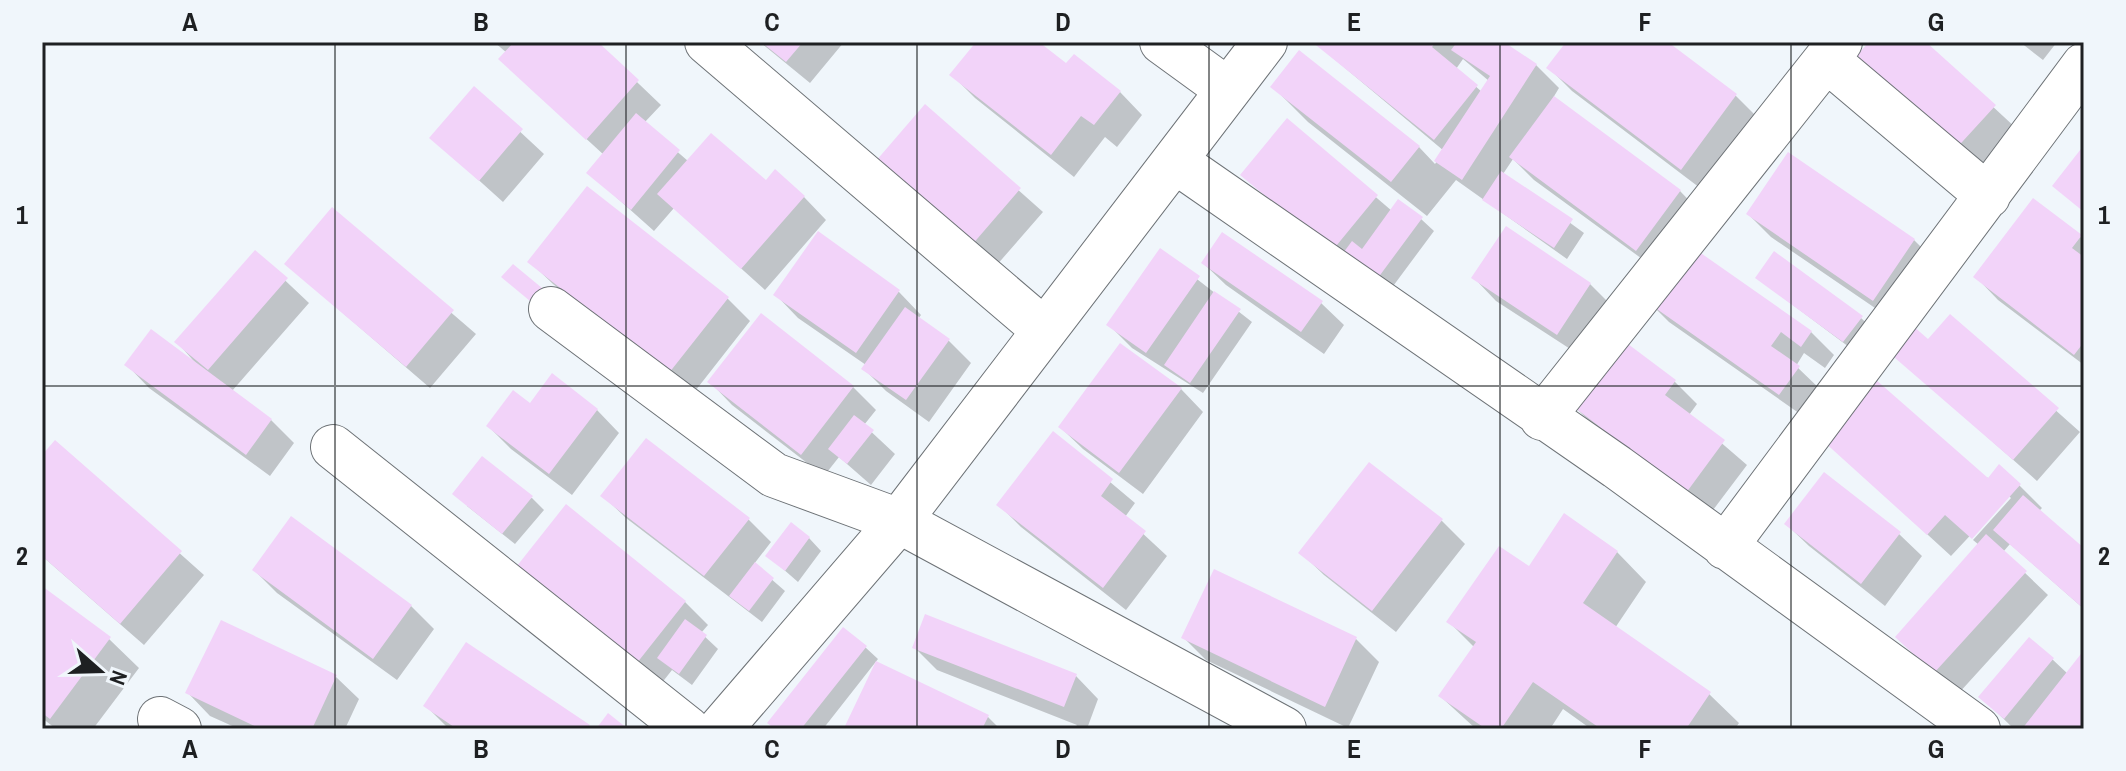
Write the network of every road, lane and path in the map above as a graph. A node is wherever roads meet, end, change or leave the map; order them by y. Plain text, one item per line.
1 (707, 42) edge
2 (1162, 42) edge
3 (1265, 42) edge
4 (1834, 51) edge
5 (2084, 65) edge
6 (1228, 90) junction
7 (1175, 161) junction
8 (1988, 196) junction
9 (551, 309) dead end
10 (1044, 330) junction
11 (1542, 418) junction
12 (333, 447) dead end
13 (899, 521) junction
14 (1725, 547) junction
15 (688, 729) edge
16 (720, 729) edge
17 (1284, 729) edge
18 (1978, 729) edge

1 - 10 street
2 - 6 street
3 - 6 street
4 - 8 street
4 - 11 street
5 - 8 street
6 - 7 street
7 - 10 street
7 - 11 street
8 - 14 street
9 - 13 street
10 - 13 street
11 - 14 street
12 - 15 street
13 - 16 street
13 - 17 street
14 - 18 street

